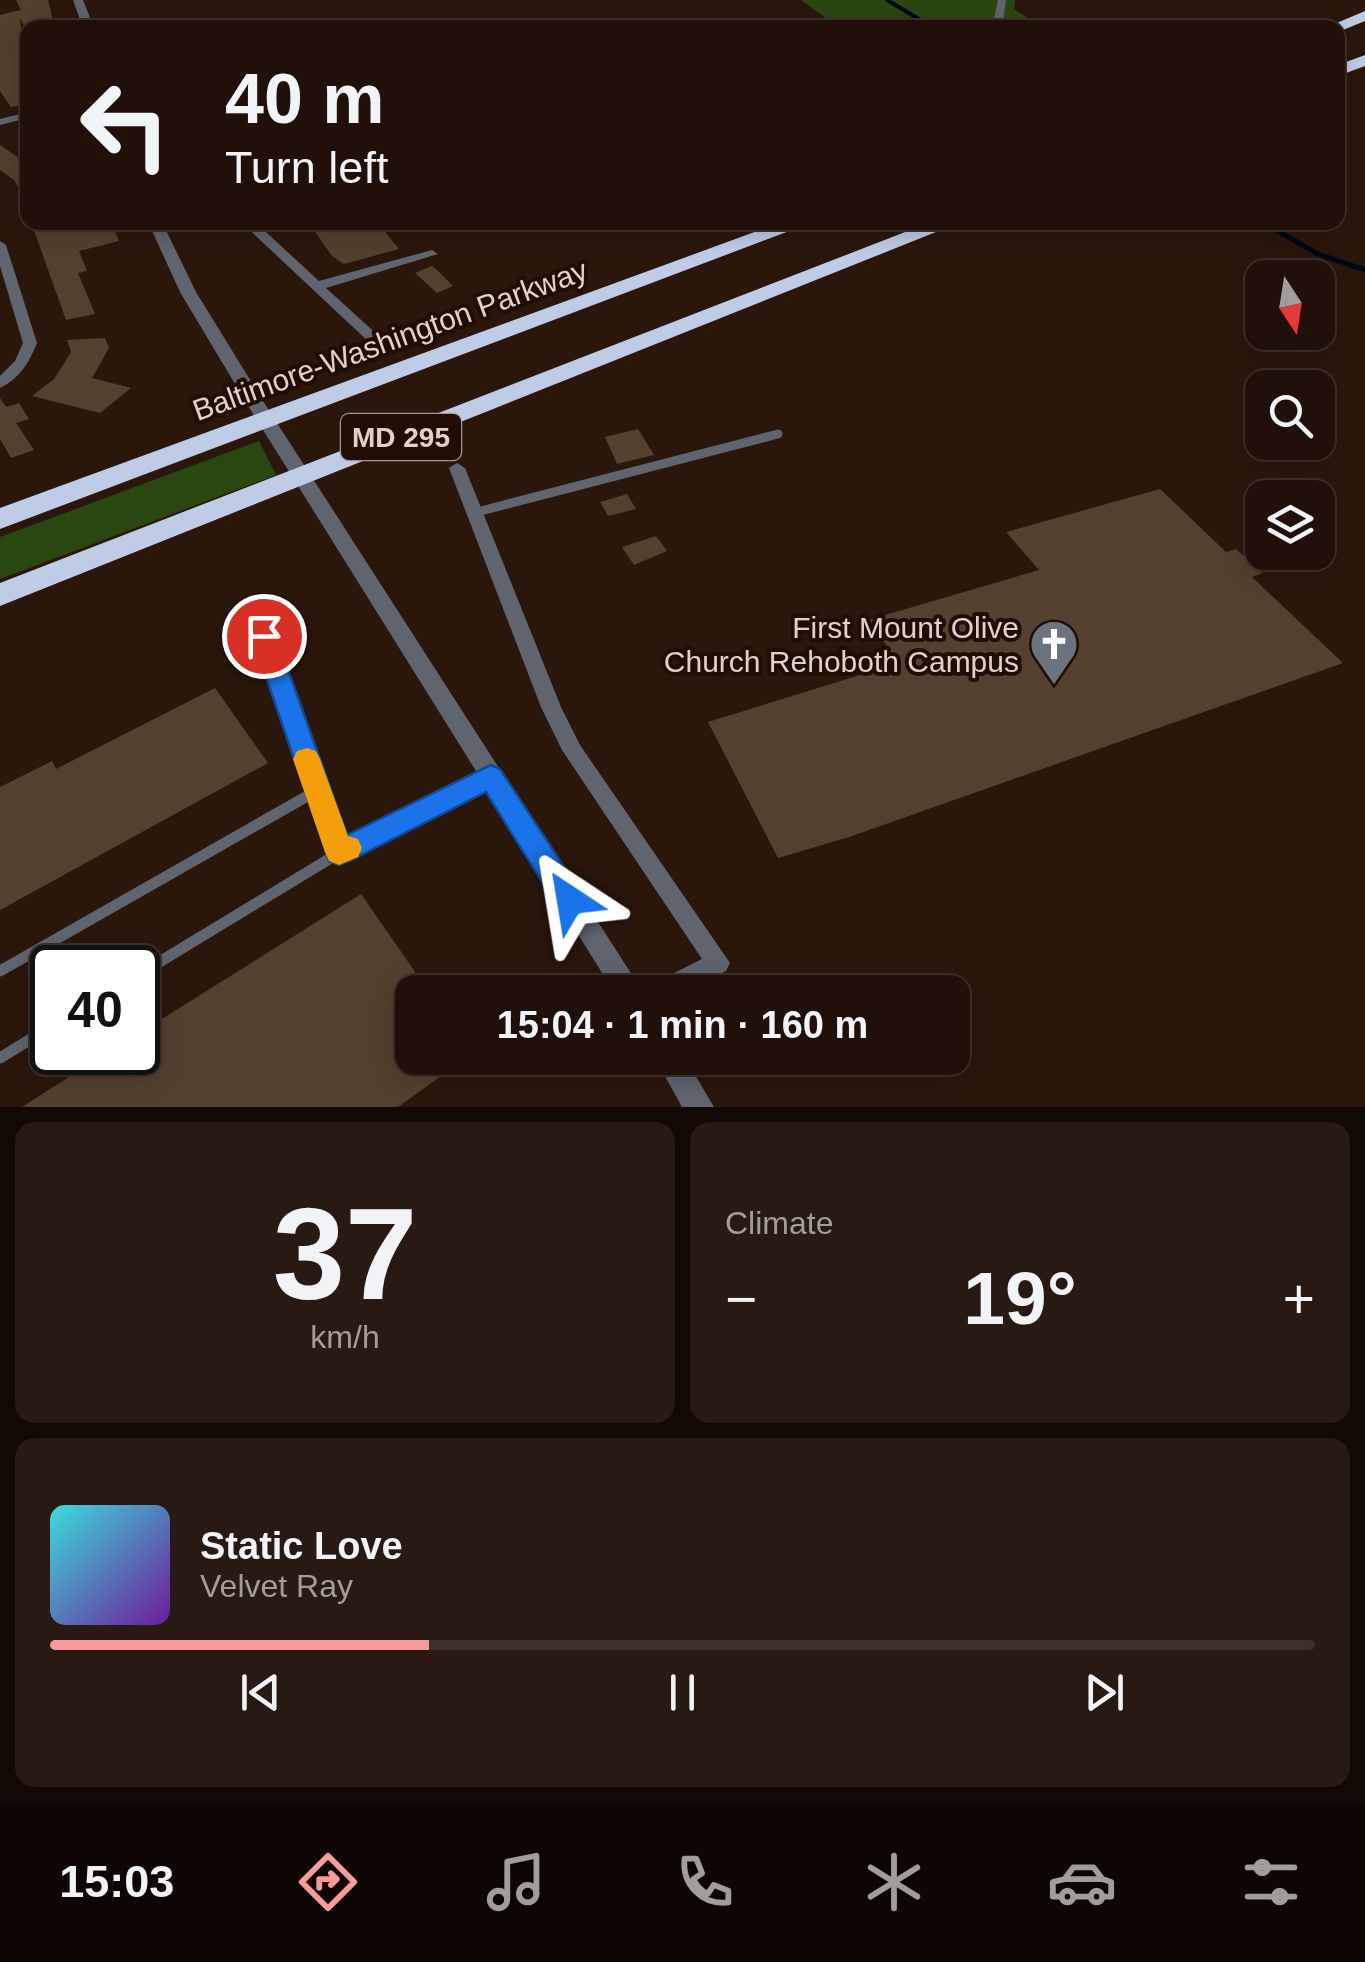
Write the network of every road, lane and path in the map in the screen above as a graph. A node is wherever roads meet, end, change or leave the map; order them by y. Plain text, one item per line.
1 (159, 230) edge
2 (256, 230) edge
3 (780, 230) edge
4 (931, 230) edge
5 (0, 245) edge
6 (432, 254) dead end
7 (317, 286) junction
8 (376, 340) dead end
9 (0, 384) edge
10 (778, 434) dead end
11 (457, 468) dead end
12 (477, 512) junction
13 (0, 519) edge
14 (0, 595) edge
15 (264, 636) dead end
16 (491, 776) junction
17 (318, 790) junction
18 (339, 852) junction
19 (160, 962) edge
20 (0, 971) edge
21 (618, 975) edge
22 (694, 975) edge
23 (30, 1040) edge
24 (0, 1058) edge
25 (679, 1075) edge
26 (699, 1107) edge

1 - 16 street
2 - 7 street
3 - 13 highway, Baltimore-Washington Parkway / MD 295
4 - 14 highway, MD 295
5 - 9 street
6 - 7 street
7 - 8 street
10 - 12 lane
11 - 12 street
12 - 22 street
15 - 17 lane
16 - 18 lane
16 - 21 street
17 - 18 lane
17 - 20 lane
18 - 19 lane
23 - 24 lane
25 - 26 street

